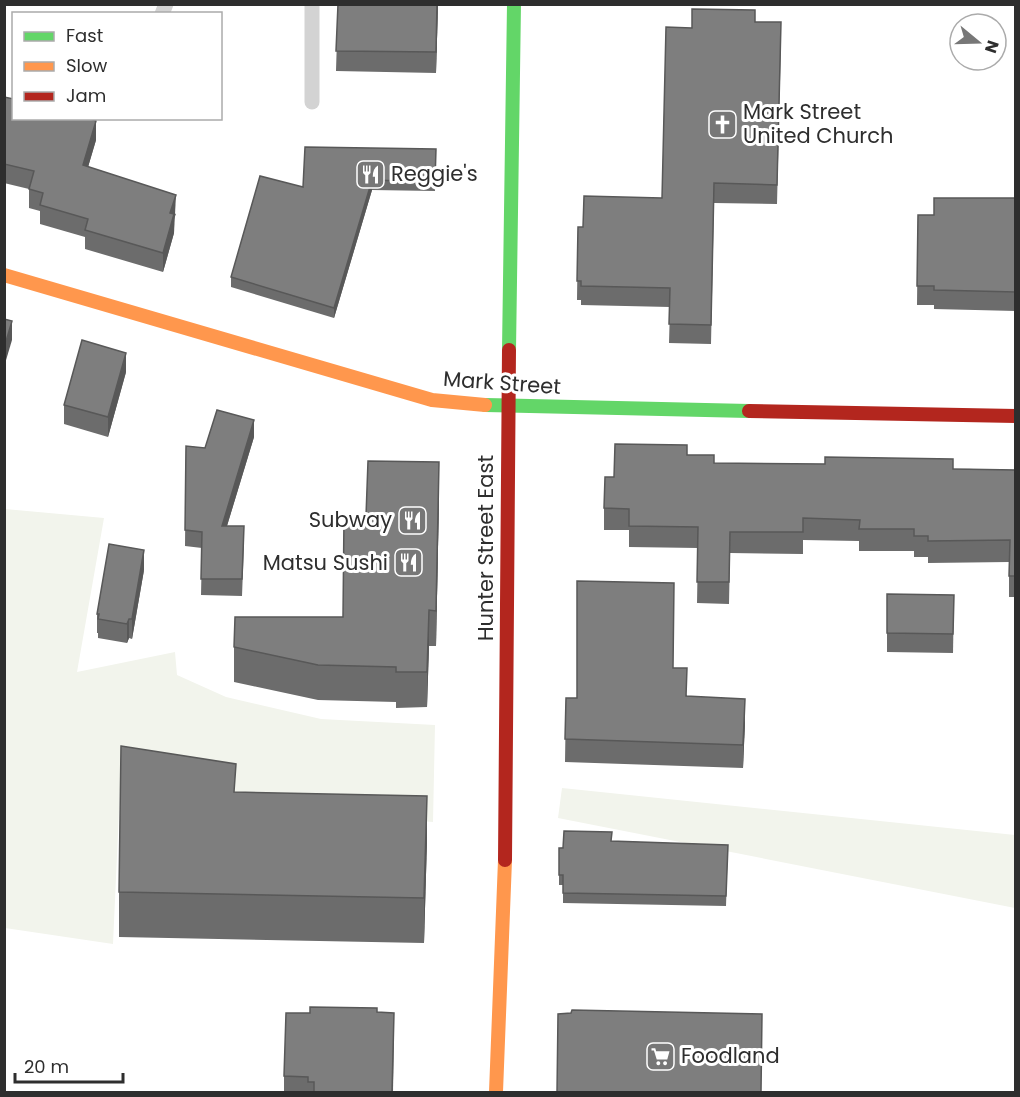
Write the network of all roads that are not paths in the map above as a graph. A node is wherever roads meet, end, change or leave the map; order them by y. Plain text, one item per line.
1 (312, 4) edge
2 (514, 4) edge
3 (312, 102) dead end
4 (4, 275) edge
5 (508, 407) junction
6 (1016, 416) edge
7 (496, 1092) edge

1 - 3 lane
2 - 5 main road, Hunter Street East
4 - 5 main road, Mark Street
5 - 6 main road, Mark Street
5 - 7 main road, Hunter Street East

